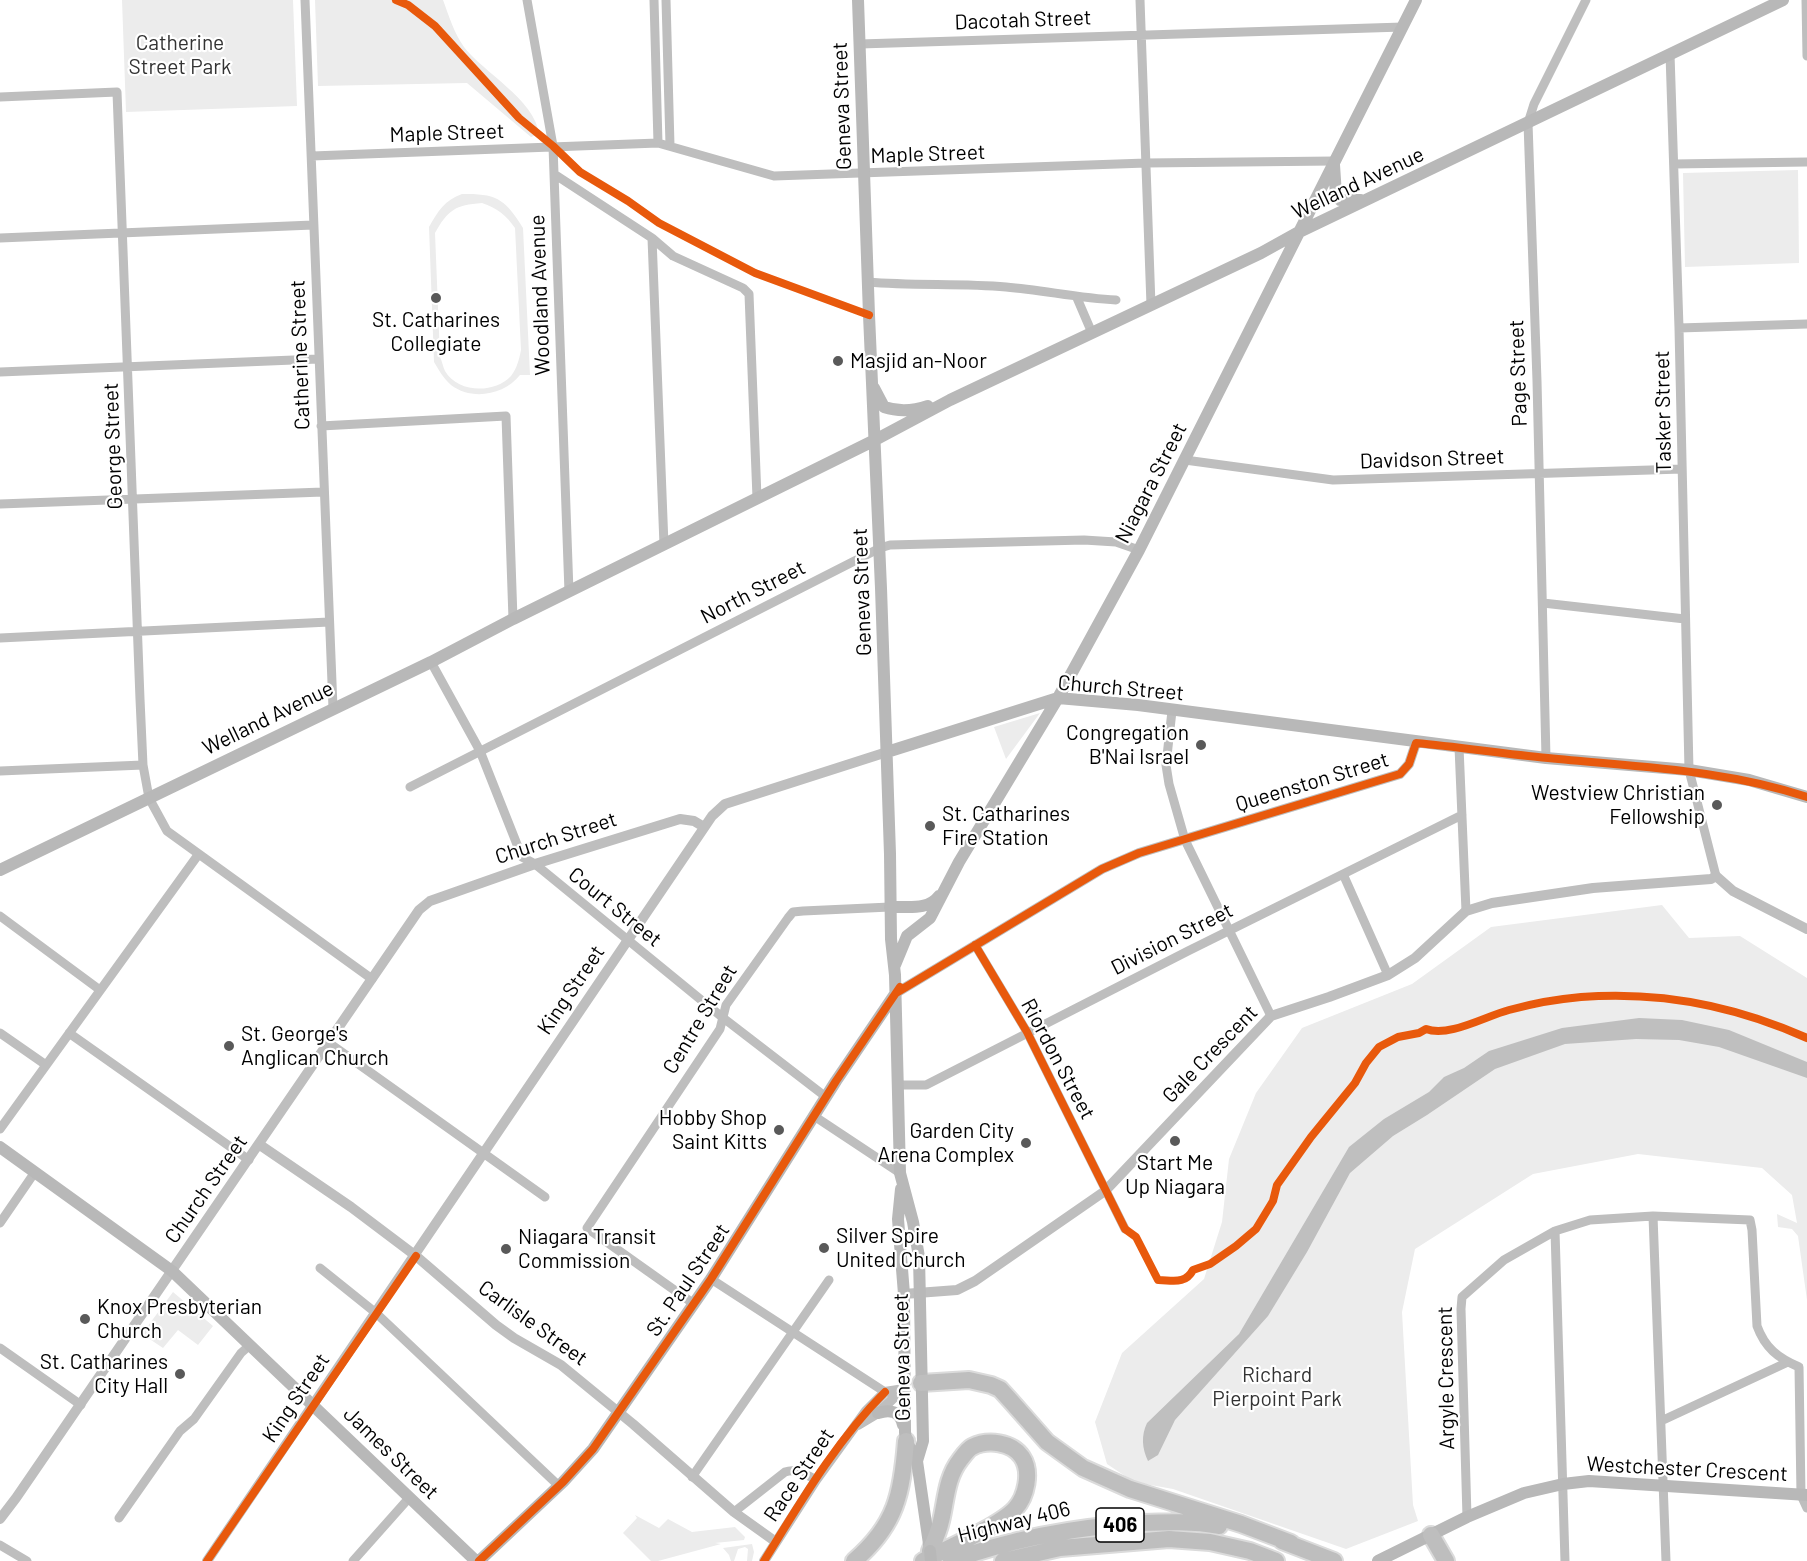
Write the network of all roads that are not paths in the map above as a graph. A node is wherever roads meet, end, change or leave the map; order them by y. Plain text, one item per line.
1 (305, 0) edge
2 (527, 0) edge
3 (654, 0) edge
4 (666, 0) edge
5 (858, 0) edge
6 (1140, 0) edge
7 (1416, 0) edge
8 (1586, 0) edge
9 (1783, 0) edge
10 (1806, 0) edge
11 (1403, 27) junction
12 (1141, 34) junction
13 (860, 44) junction
14 (1670, 54) junction
15 (1807, 56) edge
16 (0, 97) edge
17 (1528, 123) junction
18 (658, 143) junction
19 (553, 146) junction
20 (670, 146) junction
21 (312, 156) junction
22 (1334, 161) junction
23 (1807, 162) edge
24 (1146, 163) junction
25 (1674, 165) junction
26 (554, 174) junction
27 (863, 174) junction
28 (1374, 197) junction
29 (314, 225) junction
30 (123, 233) junction
31 (1297, 233) junction
32 (0, 238) edge
33 (652, 238) junction
34 (868, 282) junction
35 (1077, 298) junction
36 (1116, 300) dead end
37 (1151, 305) junction
38 (1807, 324) edge
39 (1679, 328) junction
40 (1092, 333) junction
41 (318, 358) junction
42 (129, 366) junction
43 (0, 372) edge
44 (872, 383) junction
45 (950, 400) junction
46 (321, 426) junction
47 (875, 440) junction
48 (1185, 460) junction
49 (1682, 469) junction
50 (1539, 473) junction
51 (323, 492) junction
52 (758, 498) junction
53 (133, 499) junction
54 (0, 504) edge
55 (664, 545) junction
56 (880, 548) junction
57 (1139, 550) junction
58 (569, 592) junction
59 (1543, 603) junction
60 (513, 619) junction
61 (1685, 619) junction
62 (329, 622) junction
63 (138, 632) junction
64 (0, 638) edge
65 (431, 662) junction
66 (1058, 698) junction
67 (333, 708) junction
68 (1172, 711) junction
69 (1416, 743) junction
70 (1459, 747) junction
71 (480, 751) junction
72 (887, 752) junction
73 (1546, 758) junction
74 (143, 765) junction
75 (1689, 770) junction
76 (0, 771) edge
77 (410, 787) dead end
78 (1807, 796) edge
79 (149, 798) junction
80 (1462, 815) junction
81 (704, 827) junction
82 (1185, 840) junction
83 (198, 855) junction
84 (535, 864) junction
85 (0, 870) edge
86 (1343, 874) junction
87 (1716, 876) junction
88 (940, 895) junction
89 (891, 907) junction
90 (1466, 911) junction
91 (0, 916) edge
92 (1807, 929) edge
93 (1230, 930) junction
94 (627, 940) junction
95 (975, 945) junction
96 (895, 966) junction
97 (1388, 975) junction
98 (372, 979) junction
99 (100, 990) junction
100 (896, 993) junction
101 (1271, 1016) junction
102 (723, 1017) junction
103 (1027, 1032) junction
104 (0, 1033) edge
105 (69, 1033) junction
106 (328, 1043) junction
107 (46, 1065) junction
108 (897, 1085) junction
109 (826, 1097) junction
110 (814, 1116) junction
111 (0, 1129) edge
112 (260, 1145) junction
113 (0, 1147) edge
114 (484, 1154) junction
115 (249, 1160) junction
116 (35, 1172) junction
117 (901, 1178) junction
118 (1106, 1191) junction
119 (545, 1197) dead end
120 (1653, 1216) junction
121 (0, 1223) edge
122 (1125, 1229) dead end
123 (1555, 1231) junction
124 (416, 1256) junction
125 (320, 1268) dead end
126 (172, 1271) junction
127 (711, 1279) junction
128 (829, 1280) dead end
129 (921, 1293) junction
130 (904, 1294) junction
131 (694, 1304) junction
132 (376, 1313) junction
133 (793, 1332) junction
134 (250, 1345) junction
135 (0, 1348) edge
136 (1788, 1362) junction
137 (921, 1383) junction
138 (904, 1389) junction
139 (885, 1392) junction
140 (81, 1404) junction
141 (313, 1406) junction
142 (620, 1412) junction
143 (878, 1413) junction
144 (1661, 1421) junction
145 (853, 1429) junction
146 (906, 1437) junction
147 (917, 1461) junction
148 (692, 1477) junction
149 (816, 1480) junction
150 (1563, 1484) junction
151 (559, 1486) junction
152 (1663, 1486) junction
153 (1804, 1495) edge
154 (410, 1498) junction
155 (1807, 1508) edge
156 (734, 1512) junction
157 (1467, 1517) junction
158 (119, 1518) dead end
159 (0, 1519) edge
160 (934, 1526) junction
161 (1431, 1535) junction
162 (776, 1542) junction
163 (1291, 1543) junction
164 (0, 1545) edge
165 (928, 1558) edge
166 (27, 1561) edge
167 (207, 1561) edge
168 (353, 1561) edge
169 (477, 1561) edge
170 (764, 1561) edge
171 (854, 1561) edge
172 (951, 1561) edge
173 (1003, 1561) edge
174 (1276, 1561) edge
175 (1334, 1561) edge
176 (1378, 1561) edge
177 (1446, 1561) edge
178 (1565, 1561) edge
179 (1666, 1561) edge

1 - 21 street, Catherine Street
2 - 19 street, Woodland Avenue
3 - 18 street
4 - 20 street
5 - 13 main road, Geneva Street
6 - 12 street
7 - 11 main road, Niagara Street
8 - 17 street, Page Street
9 - 14 main road, Welland Avenue
10 - 15 street
11 - 12 street, Dacotah Street
11 - 22 main road, Niagara Street
12 - 13 street, Dacotah Street
12 - 24 street
13 - 27 main road, Geneva Street
14 - 17 main road, Welland Avenue
14 - 25 street, Tasker Street
16 - 30 street, George Street
17 - 28 main road, Welland Avenue
17 - 50 street, Page Street
18 - 19 street, Maple Street
18 - 20 street, Maple Street
19 - 21 street, Maple Street
19 - 26 street, Woodland Avenue
20 - 27 street, Maple Street
21 - 29 street, Catherine Street
22 - 24 street, Maple Street
22 - 28 main road
22 - 31 main road, Niagara Street
23 - 25 street
24 - 27 street, Maple Street
24 - 37 street
25 - 39 street, Tasker Street
26 - 33 street
26 - 58 street, Woodland Avenue
27 - 34 main road, Geneva Street
28 - 31 main road, Welland Avenue
29 - 30 street
29 - 41 street, Catherine Street
30 - 32 street
30 - 42 street, George Street
31 - 37 main road, Welland Avenue
31 - 48 main road, Niagara Street
33 - 52 street
33 - 55 street
34 - 35 street
34 - 44 main road, Geneva Street
35 - 36 street
35 - 40 street
37 - 40 main road, Welland Avenue
38 - 39 street
39 - 49 street, Tasker Street
40 - 45 main road, Welland Avenue
41 - 42 street
41 - 46 street, Catherine Street
42 - 43 street
42 - 53 street, George Street
44 - 45 main road
44 - 47 main road, Geneva Street
45 - 47 main road, Welland Avenue
46 - 51 street, Catherine Street
46 - 60 street
47 - 52 main road, Welland Avenue
47 - 56 main road, Geneva Street
48 - 50 street, Davidson Street
48 - 57 main road, Niagara Street
49 - 50 street, Davidson Street
49 - 61 street, Tasker Street
50 - 59 street, Page Street
51 - 53 street
51 - 62 street, Catherine Street
52 - 55 main road, Welland Avenue
53 - 54 street
53 - 63 street, George Street
55 - 58 main road, Welland Avenue
56 - 57 street, North Street
56 - 71 street, North Street
56 - 72 main road, Geneva Street
57 - 66 main road, Niagara Street
58 - 60 main road, Welland Avenue
59 - 61 street
59 - 73 street, Page Street
60 - 65 main road, Welland Avenue
61 - 75 street, Tasker Street
62 - 63 street
62 - 67 street, Catherine Street
63 - 64 street
63 - 74 street, George Street
65 - 67 main road, Welland Avenue
65 - 71 street, Court Street
66 - 68 main road, Church Street
66 - 72 main road, Church Street
66 - 88 main road, Niagara Street
67 - 79 main road, Welland Avenue
68 - 69 main road, Church Street
68 - 82 street
69 - 70 main road
69 - 82 street, Queenston Street
70 - 73 main road
70 - 80 street
71 - 77 street, North Street
71 - 84 street, Court Street
72 - 81 street, Church Street
72 - 89 main road, Geneva Street
73 - 75 main road
74 - 76 street
74 - 79 street, George Street
75 - 78 main road
75 - 87 street, Tasker Street
79 - 83 street, George Street
79 - 85 main road, Welland Avenue
80 - 86 street, Division Street
80 - 90 street
81 - 84 street, Church Street
81 - 94 street, King Street
82 - 93 street
82 - 95 street, Queenston Street
83 - 98 street, George Street
83 - 99 street
84 - 94 street, Court Street
84 - 98 street, Church Street
86 - 93 street, Division Street
86 - 97 street
87 - 90 street, Gale Crescent
87 - 92 street
88 - 89 main road
88 - 96 main road, Niagara Street
89 - 96 main road, Geneva Street
89 - 102 street, Centre Street
90 - 97 street, Gale Crescent
91 - 99 street
93 - 101 street
93 - 103 street, Division Street
94 - 102 street, Court Street
94 - 114 street, King Street
95 - 100 street, Queenston Street
95 - 103 street, Riordon Street
96 - 100 main road, Geneva Street
97 - 101 street, Gale Crescent
98 - 106 street, Church Street
99 - 105 street
100 - 108 main road, Geneva Street
100 - 109 main road, St. Paul Street
101 - 118 street, Gale Crescent
102 - 109 street, Court Street
102 - 131 street, Centre Street
103 - 108 street, Division Street
103 - 118 street, Riordon Street
104 - 107 street
105 - 107 street
105 - 115 street
106 - 112 street, Church Street
106 - 114 street
107 - 111 street
108 - 117 main road, Geneva Street
109 - 110 main road, St. Paul Street
110 - 117 street
110 - 127 main road, St. Paul Street
112 - 115 street, Church Street
112 - 124 street, Carlisle Street
113 - 116 main road, James Street
114 - 119 street
114 - 124 street, King Street
115 - 126 street, Church Street
116 - 121 street
116 - 126 main road, James Street
117 - 129 main road, Geneva Street
117 - 130 main road, Geneva Street
118 - 122 street, Riordon Street
118 - 129 street, Gale Crescent
120 - 123 street, Argyle Crescent
120 - 136 street, Argyle Crescent
120 - 144 street
123 - 150 street
123 - 157 street, Argyle Crescent
124 - 132 street, King Street
124 - 142 street, Carlisle Street
125 - 132 street
126 - 134 main road, James Street
126 - 140 street, Church Street
127 - 131 main road, St. Paul Street
127 - 133 street
128 - 133 street
129 - 130 street, Gale Crescent
129 - 137 main road, Geneva Street
130 - 138 main road, Geneva Street
131 - 142 main road, St. Paul Street
132 - 141 street, King Street
132 - 151 street
133 - 139 street
133 - 148 street
134 - 141 main road, James Street
134 - 158 street
135 - 140 street
136 - 144 street
136 - 153 street
137 - 138 main road
137 - 147 main road, Geneva Street
137 - 163 highway
138 - 139 street
138 - 143 street, Race Street
138 - 146 main road, Geneva Street
139 - 145 street, Race Street
140 - 159 street, Church Street
141 - 154 main road, James Street
141 - 167 street, King Street
142 - 148 street, Carlisle Street
142 - 151 main road, St. Paul Street
143 - 145 street, Race Street
143 - 146 main road
144 - 152 street
145 - 149 street, Race Street
146 - 147 main road, Geneva Street
146 - 171 highway
147 - 160 main road, Geneva Street
148 - 156 street, Carlisle Street
149 - 156 street, Race Street
149 - 162 street, Race Street
150 - 152 main road, Westchester Crescent
150 - 157 main road, Westchester Crescent
150 - 178 street
151 - 169 main road, St. Paul Street
152 - 153 main road, Westchester Crescent
152 - 179 street
153 - 155 street
154 - 168 street
154 - 169 main road, James Street
156 - 162 street, Carlisle Street
157 - 161 main road, Westchester Crescent
160 - 165 highway
160 - 165 highway
161 - 176 main road, Westchester Crescent
161 - 177 highway
162 - 170 street, Race Street
163 - 172 highway, Highway 406 / 406
163 - 175 highway, Highway 406 / 406
164 - 166 street
173 - 174 highway, Highway 406 / 406

